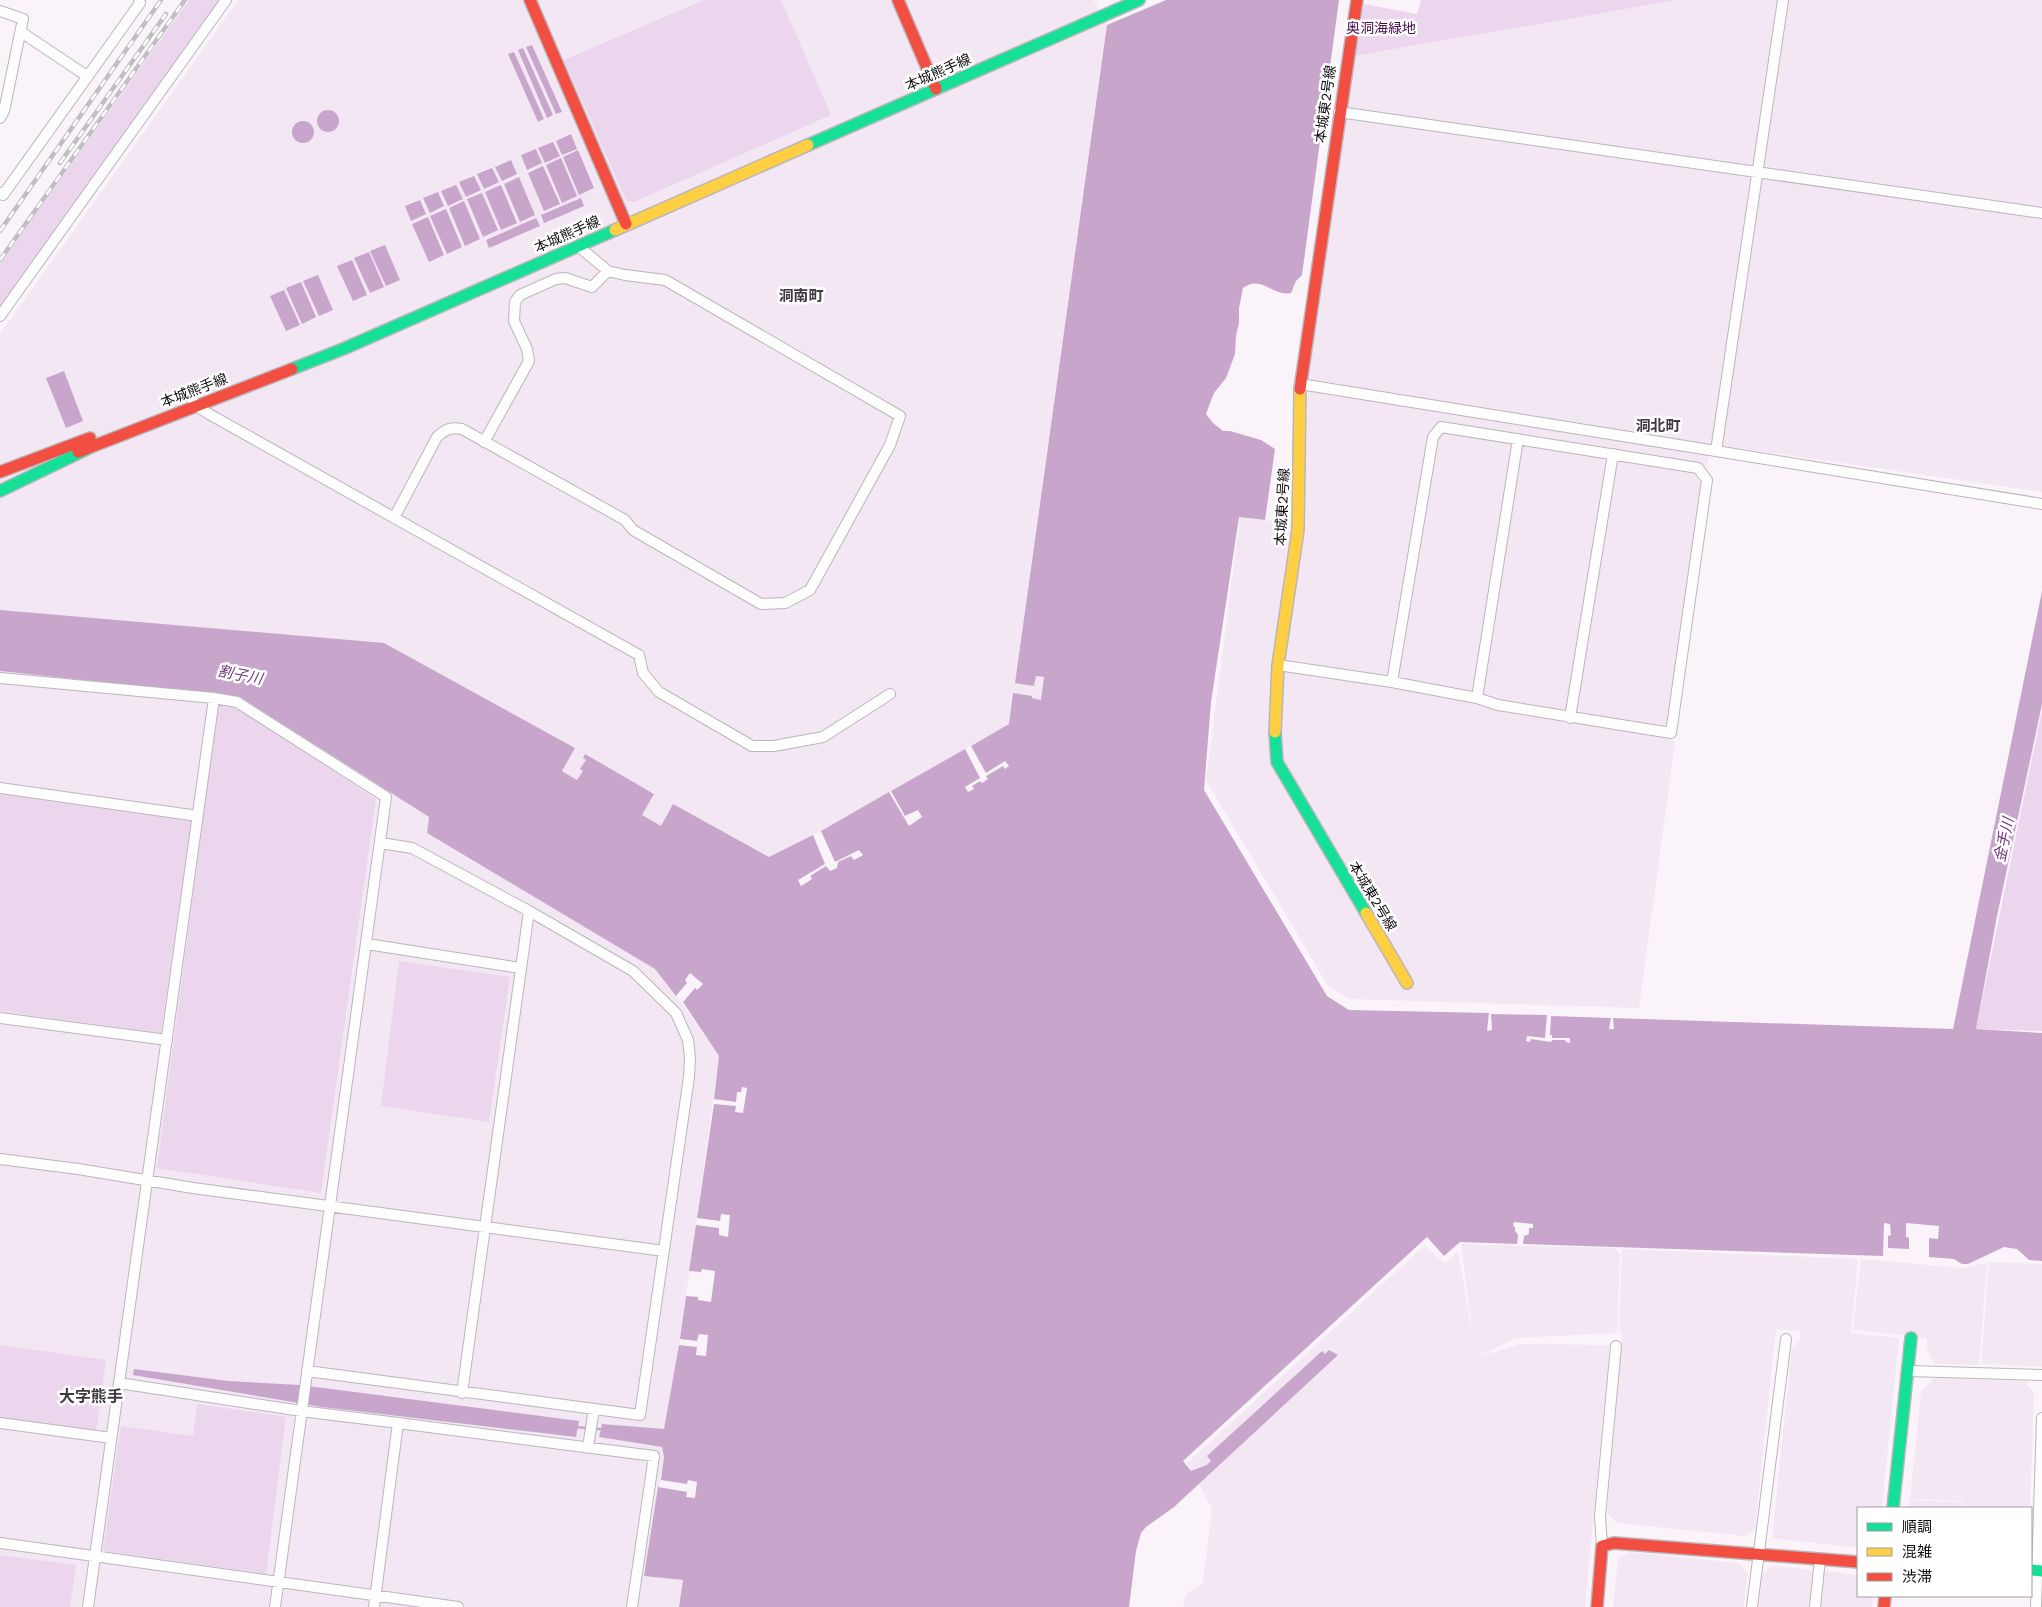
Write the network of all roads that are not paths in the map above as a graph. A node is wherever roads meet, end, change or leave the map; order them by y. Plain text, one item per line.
1 (139, 0) edge
2 (226, 0) edge
3 (530, 0) edge
4 (898, 0) edge
5 (1118, 0) edge
6 (1139, 0) edge
7 (1357, 0) edge
8 (1783, 0) edge
9 (0, 11) edge
10 (21, 32) junction
11 (87, 76) junction
12 (935, 86) junction
13 (1339, 112) junction
14 (0, 118) edge
15 (1758, 173) junction
16 (0, 192) edge
17 (2042, 213) edge
18 (625, 221) junction
19 (578, 246) junction
20 (608, 271) junction
21 (0, 316) edge
22 (1300, 384) junction
23 (194, 402) junction
24 (1518, 439) junction
25 (484, 442) junction
26 (87, 449) junction
27 (1716, 451) junction
28 (1613, 454) junction
29 (0, 472) edge
30 (0, 482) edge
31 (0, 491) edge
32 (2042, 504) edge
33 (394, 518) junction
34 (1278, 665) junction
35 (0, 678) edge
36 (1392, 682) junction
37 (890, 694) dead end
38 (214, 698) junction
39 (1477, 698) junction
40 (1570, 718) junction
41 (0, 788) edge
42 (198, 816) junction
43 (381, 843) junction
44 (528, 911) junction
45 (367, 944) junction
46 (520, 968) junction
47 (1407, 983) dead end
48 (0, 1018) edge
49 (167, 1040) junction
50 (0, 1159) edge
51 (148, 1181) junction
52 (330, 1207) junction
53 (484, 1228) junction
54 (664, 1251) junction
55 (1911, 1338) dead end
56 (1786, 1339) dead end
57 (1616, 1346) dead end
58 (307, 1371) junction
59 (1908, 1371) junction
60 (2042, 1375) edge
61 (119, 1382) junction
62 (462, 1393) junction
63 (301, 1409) junction
64 (594, 1409) junction
65 (2042, 1418) edge
66 (0, 1423) edge
67 (398, 1423) junction
68 (111, 1438) junction
69 (588, 1447) junction
70 (1893, 1507) edge
71 (0, 1543) edge
72 (1602, 1546) junction
73 (1758, 1554) junction
74 (94, 1557) junction
75 (1820, 1559) junction
76 (1857, 1562) edge
77 (2037, 1571) edge
78 (278, 1583) junction
79 (376, 1595) junction
80 (88, 1607) edge
81 (275, 1607) edge
82 (374, 1607) edge
83 (458, 1607) edge
84 (632, 1607) edge
85 (1597, 1607) edge
86 (1752, 1607) edge
87 (1815, 1607) edge
88 (2036, 1607) edge

1 - 11 street
2 - 21 street
3 - 18 main road
4 - 12 main road
5 - 12 main road, 本城熊手線
6 - 12 main road, 本城熊手線
7 - 13 main road, 本城東2号線
8 - 15 street
9 - 10 street
10 - 11 street
10 - 14 street
11 - 16 street
12 - 18 main road, 本城熊手線
13 - 15 street
13 - 22 main road, 本城東2号線
15 - 17 street
15 - 27 street
18 - 19 main road, 本城熊手線
18 - 23 main road, 本城熊手線
19 - 20 street
19 - 23 main road, 本城熊手線
20 - 25 street
20 - 25 street
22 - 27 street
22 - 34 main road, 本城東2号線
23 - 26 main road, 本城熊手線
23 - 29 main road, 本城熊手線
23 - 33 street
24 - 28 street
24 - 36 street
24 - 39 street
25 - 33 street
26 - 30 main road, 本城熊手線
26 - 31 main road
27 - 32 street
28 - 40 street
28 - 40 street
33 - 37 street
34 - 36 street
34 - 47 main road, 本城東2号線
35 - 38 street
36 - 39 street
38 - 42 street
38 - 43 street
39 - 40 street
41 - 42 street
42 - 49 street
43 - 44 street
43 - 45 street
44 - 46 street
44 - 54 street
45 - 46 street
45 - 52 street
46 - 53 street
48 - 49 street
49 - 51 street
50 - 51 street
51 - 52 street
51 - 61 street
52 - 53 street
52 - 58 street
53 - 54 street
53 - 62 street
54 - 64 street
55 - 59 main road
56 - 73 street
57 - 72 street
58 - 62 street
58 - 63 street
59 - 60 street
59 - 70 main road
61 - 63 street
61 - 68 street
62 - 64 street
63 - 67 street
63 - 78 street
64 - 69 street
65 - 77 street
66 - 68 street
67 - 69 street
67 - 79 street
68 - 74 street
69 - 84 street
71 - 74 street
72 - 73 main road
72 - 85 main road
73 - 75 main road
73 - 86 street
74 - 78 street
74 - 80 street
75 - 76 main road
75 - 87 street
77 - 88 street
78 - 79 street
78 - 81 street
79 - 82 street
79 - 83 street

